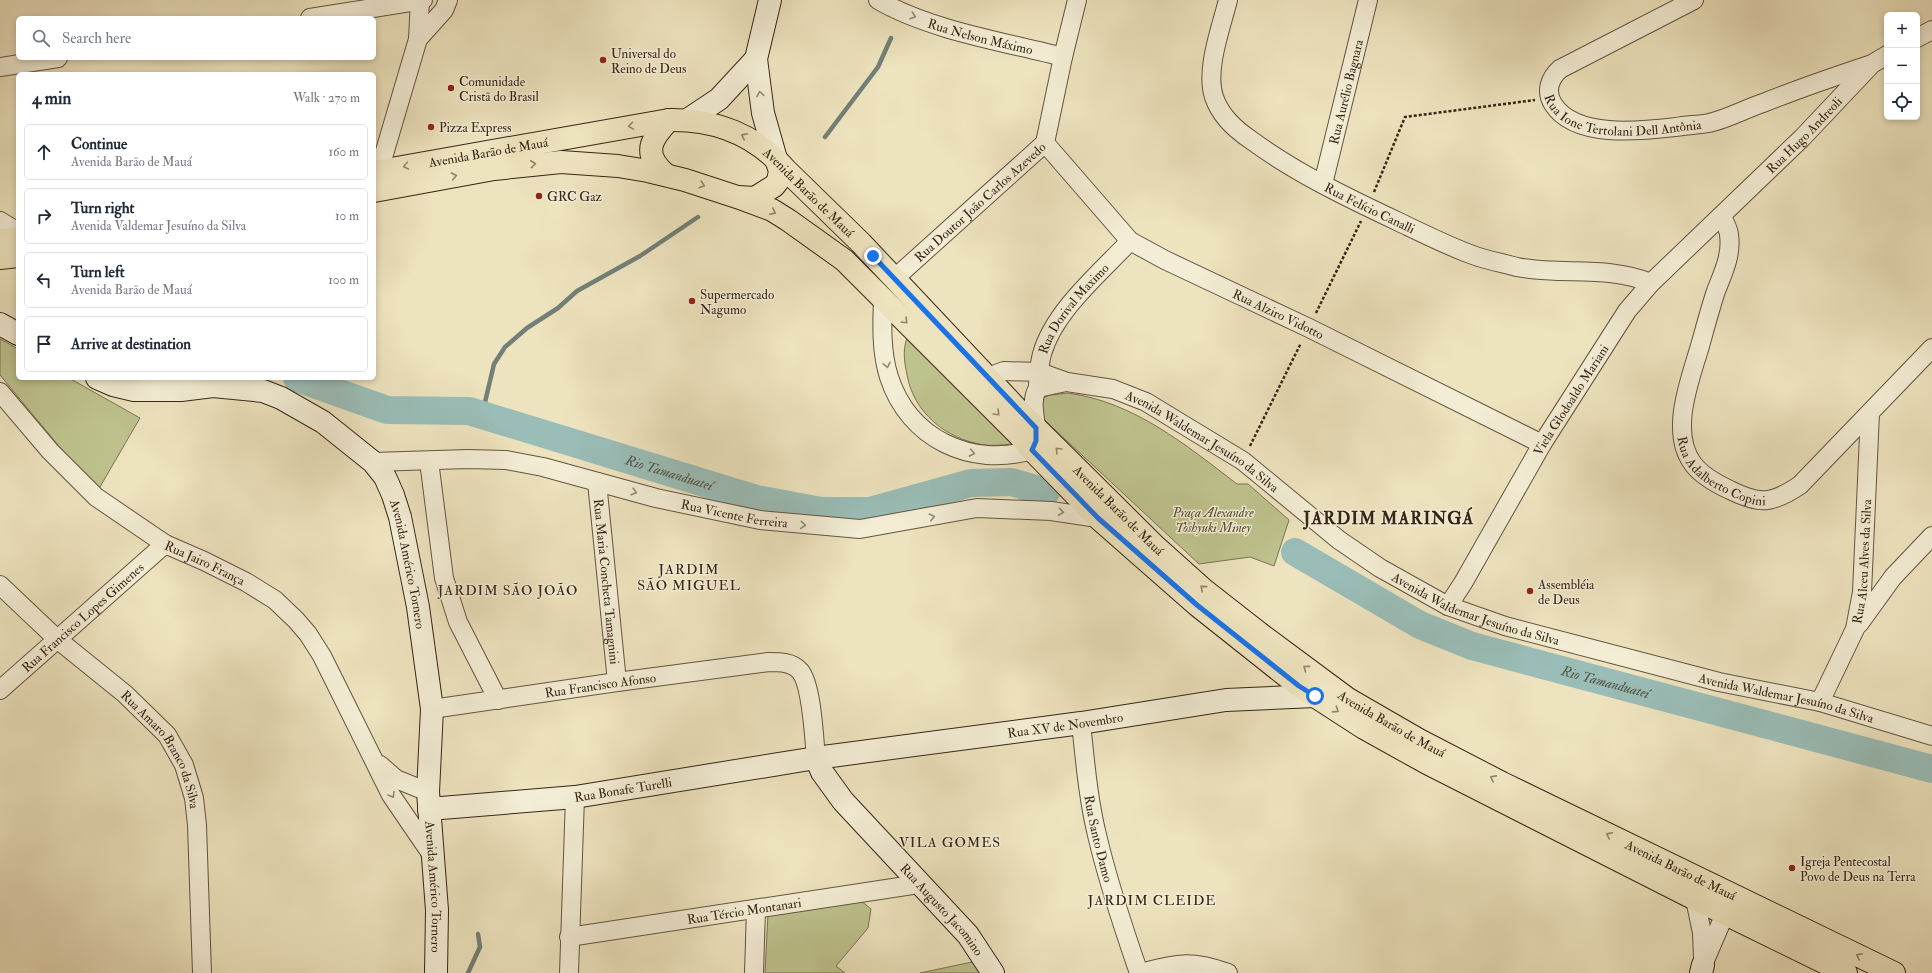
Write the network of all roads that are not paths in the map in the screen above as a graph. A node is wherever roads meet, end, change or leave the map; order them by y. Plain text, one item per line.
1 (421, 0) edge
2 (448, 0) edge
3 (770, 0) edge
4 (878, 0) edge
5 (1077, 0) edge
6 (1228, 0) edge
7 (1368, 0) edge
8 (1694, 0) edge
9 (322, 16) edge
10 (1932, 30) edge
11 (1920, 36) edge
12 (418, 39) junction
13 (1063, 57) junction
14 (756, 59) junction
15 (1879, 59) edge
16 (45, 60) edge
17 (0, 67) edge
18 (679, 119) junction
19 (1045, 144) junction
20 (776, 158) junction
21 (666, 175) junction
22 (376, 178) edge
23 (1323, 184) junction
24 (737, 197) junction
25 (1722, 216) junction
26 (0, 221) edge
27 (16, 231) edge
28 (16, 238) edge
29 (0, 240) edge
30 (1130, 241) junction
31 (16, 256) edge
32 (0, 258) edge
33 (895, 278) junction
34 (1651, 283) junction
35 (883, 299) junction
36 (0, 324) edge
37 (16, 333) edge
38 (1932, 348) edge
39 (988, 377) junction
40 (102, 380) edge
41 (1039, 380) junction
42 (0, 392) edge
43 (1870, 413) junction
44 (1036, 428) junction
45 (1542, 444) junction
46 (1032, 450) junction
47 (429, 461) junction
48 (373, 462) junction
49 (597, 482) junction
50 (1098, 518) junction
51 (1932, 536) edge
52 (165, 544) junction
53 (0, 585) edge
54 (1448, 606) junction
55 (1855, 629) junction
56 (57, 639) junction
57 (769, 662) joint
58 (617, 682) junction
59 (0, 690) edge
60 (1315, 696) junction
61 (498, 700) junction
62 (1820, 702) junction
63 (432, 709) junction
64 (1081, 723) junction
65 (1932, 736) edge
66 (816, 758) junction
67 (375, 760) junction
68 (575, 797) junction
69 (428, 801) junction
70 (432, 855) junction
71 (919, 884) junction
72 (1695, 899) junction
73 (1729, 904) junction
74 (756, 909) junction
75 (569, 937) junction
76 (1702, 969) edge
77 (202, 973) edge
78 (436, 973) edge
79 (568, 973) edge
80 (754, 973) edge
81 (993, 973) edge
82 (1139, 973) edge
83 (1228, 973) edge
84 (1846, 973) edge
85 (1894, 973) edge

1 - 9 street
1 - 12 street
2 - 12 street
3 - 14 street
4 -> 13 street, Rua Nelson Máximo
5 - 13 street, Rua Doutor João Carlos Azevedo
6 - 23 street, Rua Felício Canalli
7 - 23 street, Rua Aurélio Bagnara
8 - 15 street, Rua Ione Tertolani Dell Antônia
10 - 11 street
12 - 22 street
13 - 19 street, Rua Doutor João Carlos Azevedo
14 - 18 street
20 -> 14 street
15 - 25 street, Rua Hugo Andreoli
16 - 17 street
20 -> 18 main road, Avenida Barão de Mauá
18 - 21 main road
18 -> 22 main road, Avenida Barão de Mauá
19 - 30 street, Rua Alziro Vidotto
19 - 33 street, Rua Doutor João Carlos Azevedo
20 - 24 main road
20 - 33 main road, Avenida Barão de Mauá
22 -> 21 main road, Avenida Barão de Mauá
21 -> 24 main road, Avenida Barão de Mauá
23 - 34 street, Rua Felício Canalli
24 -> 35 main road, Avenida Barão de Mauá
25 - 34 street, Viela Glodoaldo Mariani
25 - 43 street, Rua Adalberto Copini
26 - 27 street
28 - 29 main road
30 - 41 street, Rua Dorival Maximo
30 - 45 street, Rua Alziro Vidotto
31 - 32 main road
33 - 39 main road, Avenida Barão de Mauá
34 - 45 street, Viela Glodoaldo Mariani
35 -> 46 main road, Avenida Barão de Mauá
35 -> 46 street
36 - 37 street
38 - 43 street, Rua Adalberto Copini
39 - 41 street
39 - 44 main road, Avenida Barão de Mauá
40 - 48 street, Avenida Américo Tornero
41 - 44 street, Rua Dorival Maximo
41 - 54 street, Avenida Waldemar Jesuíno da Silva
42 - 52 street, Rua Jairo França
43 - 55 street, Rua Alceu Alves da Silva
44 - 46 street, Rua Dorival Maximo
73 -> 44 main road, Avenida Barão de Mauá
45 - 54 street, Viela Glodoaldo Mariani
46 - 50 main road, Avenida Barão de Mauá
47 - 48 street, Rua Vicente Ferreira
47 - 49 street, Rua Vicente Ferreira
47 - 61 street
48 - 63 street, Avenida Américo Tornero
49 -> 50 street, Rua Vicente Ferreira
49 - 58 street, Rua Maria Concheta Tamagnini
50 - 60 main road, Avenida Barão de Mauá
51 - 55 street
52 - 56 street, Rua Francisco Lopes Gimenes
52 - 67 street, Rua Jairo França
53 - 56 street, Rua Amaro Branco da Silva
54 - 62 street, Avenida Waldemar Jesuíno da Silva
55 - 62 street, Rua Alceu Alves da Silva
56 - 59 street, Rua Francisco Lopes Gimenes
56 - 77 street, Rua Amaro Branco da Silva
57 - 58 street, Rua Francisco Afonso
57 - 66 street, Rua Augusto Jacomino
58 - 61 street, Rua Francisco Afonso
60 - 64 street, Rua XV de Novembro
60 -> 72 main road, Avenida Barão de Mauá
61 - 63 street, Rua Francisco Afonso
62 - 65 street, Avenida Waldemar Jesuíno da Silva
63 - 69 street, Avenida Américo Tornero
64 - 66 street, Rua XV de Novembro
64 - 82 street, Rua Santo Damo
66 - 68 street, Rua Bonafe Turelli
66 - 71 street, Rua Augusto Jacomino
67 - 69 street, Rua Jairo França
67 -> 70 street, Rua Jairo França
68 - 69 street, Rua Bonafe Turelli
68 - 75 street
69 - 70 street, Avenida Américo Tornero
70 - 78 street, Avenida Américo Tornero
71 - 74 street, Rua Tércio Montanari
71 - 81 street, Rua Augusto Jacomino
72 - 73 main road, Avenida Barão de Mauá
72 - 76 street
73 - 76 street
73 - 84 main road, Avenida Barão de Mauá
85 -> 73 main road, Avenida Barão de Mauá
74 - 75 street, Rua Tércio Montanari
74 - 80 street
75 - 79 street
82 - 83 street

